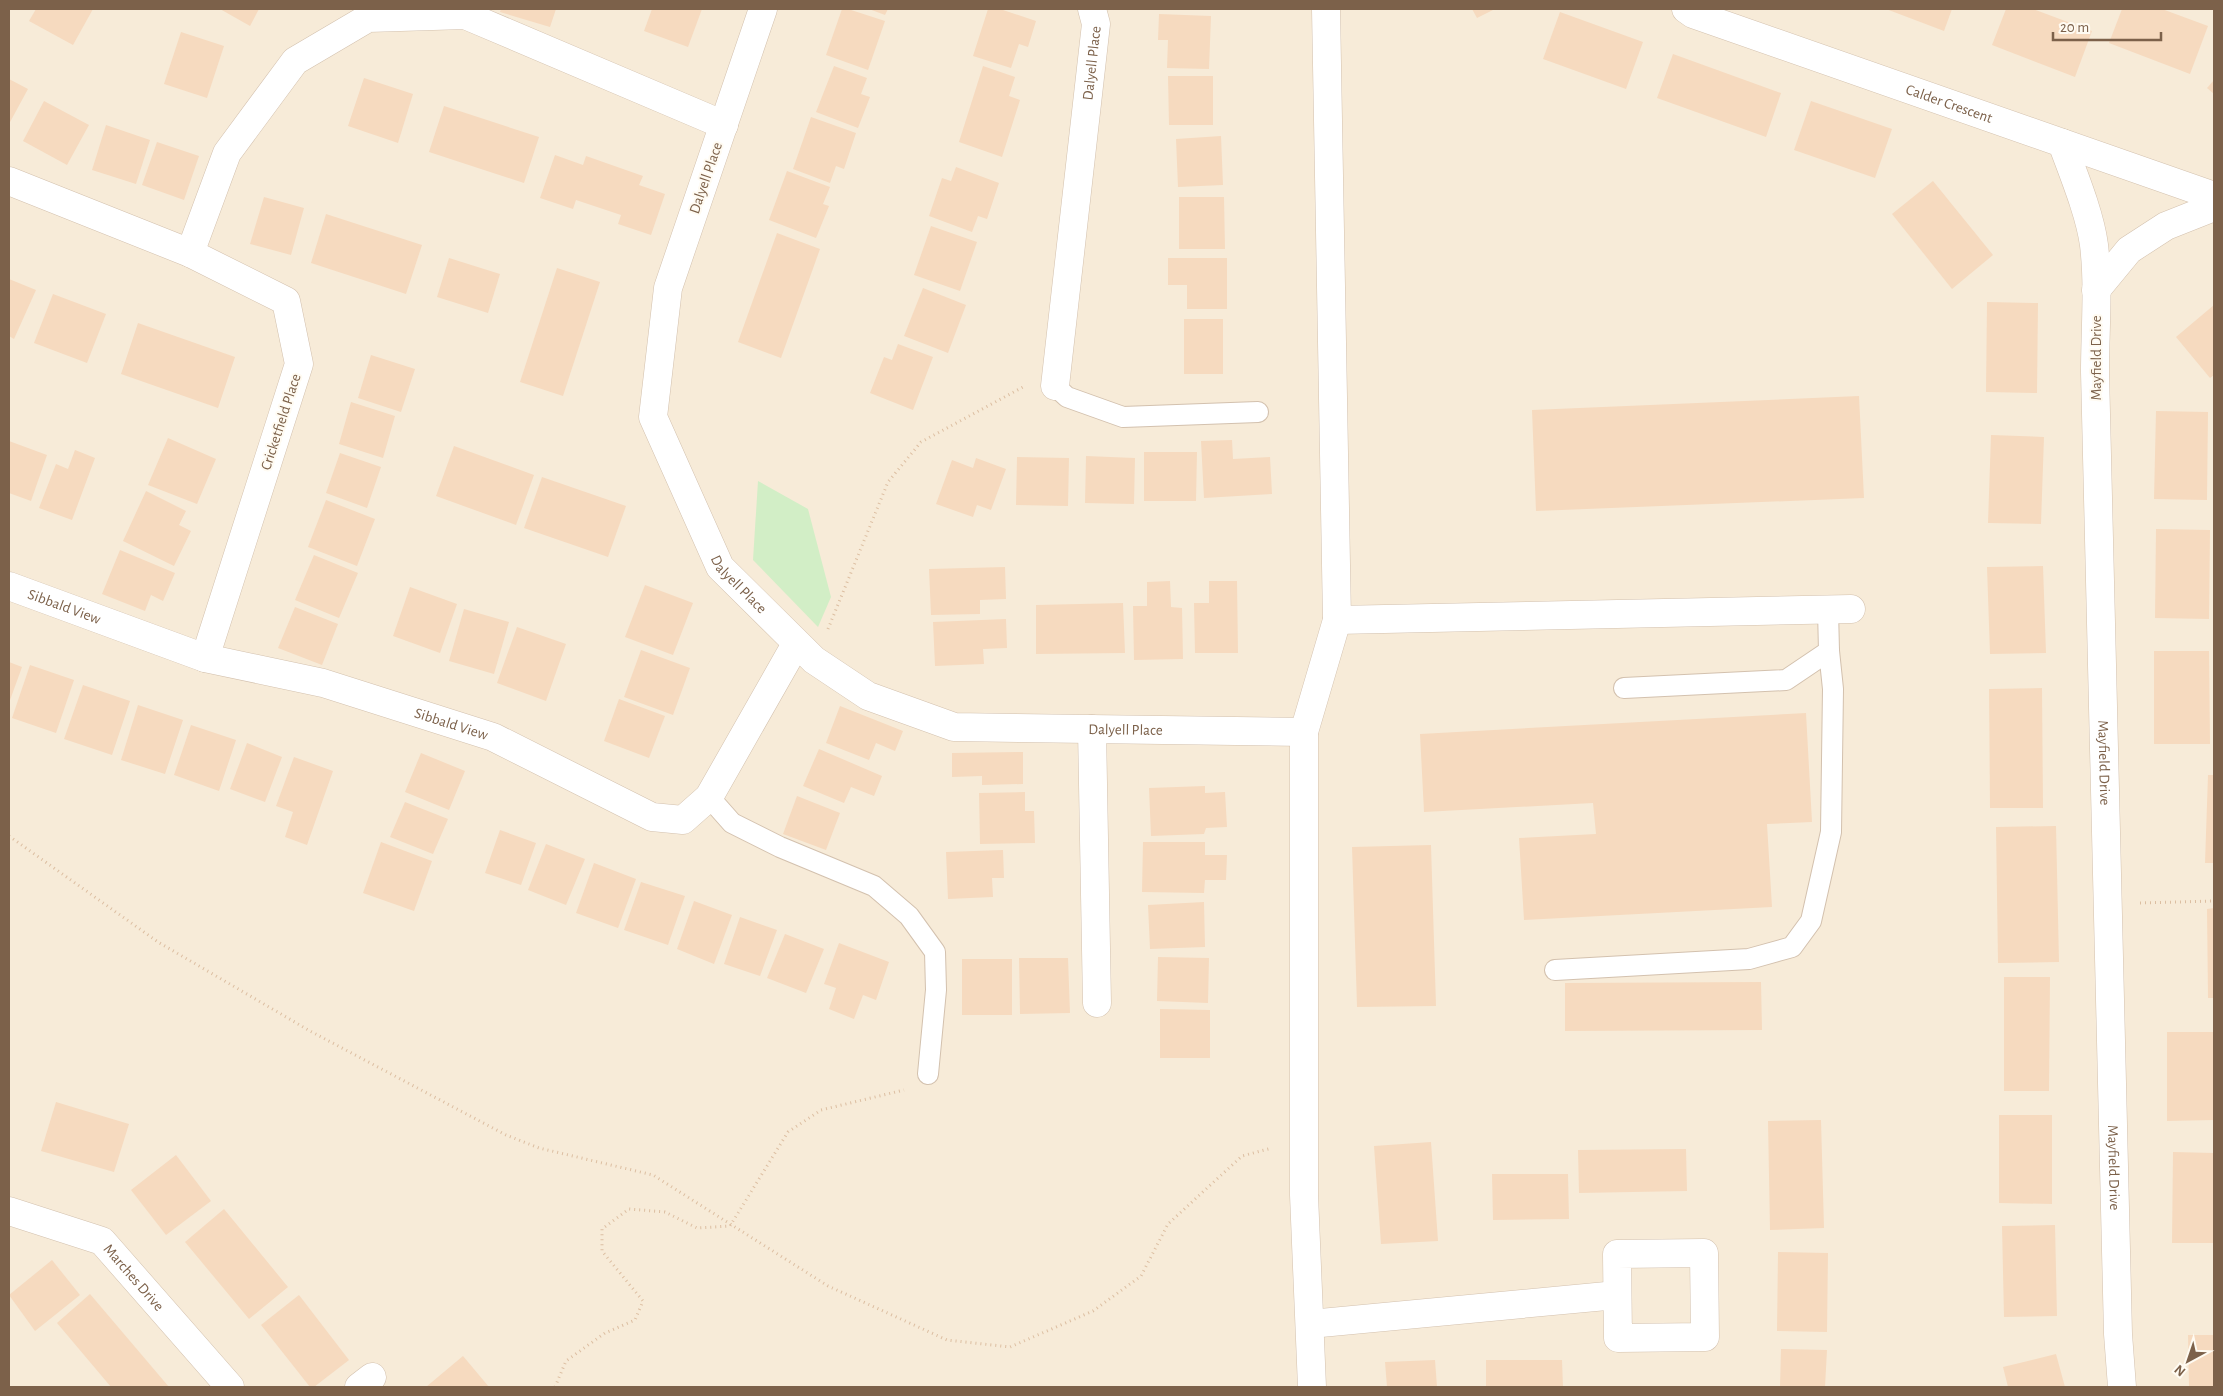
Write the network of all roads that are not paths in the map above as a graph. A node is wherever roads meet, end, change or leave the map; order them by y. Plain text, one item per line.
1 (763, 9) edge
2 (1092, 9) edge
3 (1326, 9) edge
4 (1686, 9) edge
5 (465, 12) edge
6 (724, 125) junction
7 (2062, 143) junction
8 (9, 181) edge
9 (2214, 196) edge
10 (2214, 206) edge
11 (190, 253) junction
12 (2096, 290) junction
13 (1056, 377) joint
14 (1258, 412) dead end
15 (9, 586) edge
16 (1840, 610) joint
17 (1337, 620) junction
18 (1829, 651) junction
19 (805, 652) junction
20 (205, 658) junction
21 (1624, 688) dead end
22 (1092, 729) junction
23 (1304, 732) junction
24 (709, 797) junction
25 (1555, 970) dead end
26 (1097, 1003) dead end
27 (928, 1074) road end
28 (9, 1211) edge
29 (1618, 1295) dead end
30 (1310, 1324) junction
31 (230, 1387) edge
32 (1312, 1387) edge
33 (2122, 1387) edge

1 - 6 street, Dalyell Place
2 - 13 street, Dalyell Place
3 - 17 street
4 - 7 street, Calder Crescent
5 - 6 street
5 - 11 street
6 - 19 street, Dalyell Place
7 - 9 street, Calder Crescent
7 - 12 street, Mayfield Drive
8 - 11 street, Cricketfield Place
10 - 12 street
11 - 20 street, Cricketfield Place
12 - 33 street, Mayfield Drive
13 - 14 lane
15 - 20 street, Sibbald View
16 - 17 street
16 - 18 lane
17 - 23 street
18 - 21 lane
18 - 25 lane
19 - 22 street, Dalyell Place
19 - 24 street, Sibbald View
20 - 24 street, Sibbald View
22 - 23 street, Dalyell Place
22 - 26 street
23 - 30 street
24 - 27 lane
28 - 31 street, Marches Drive
29 - 30 street
30 - 32 street

